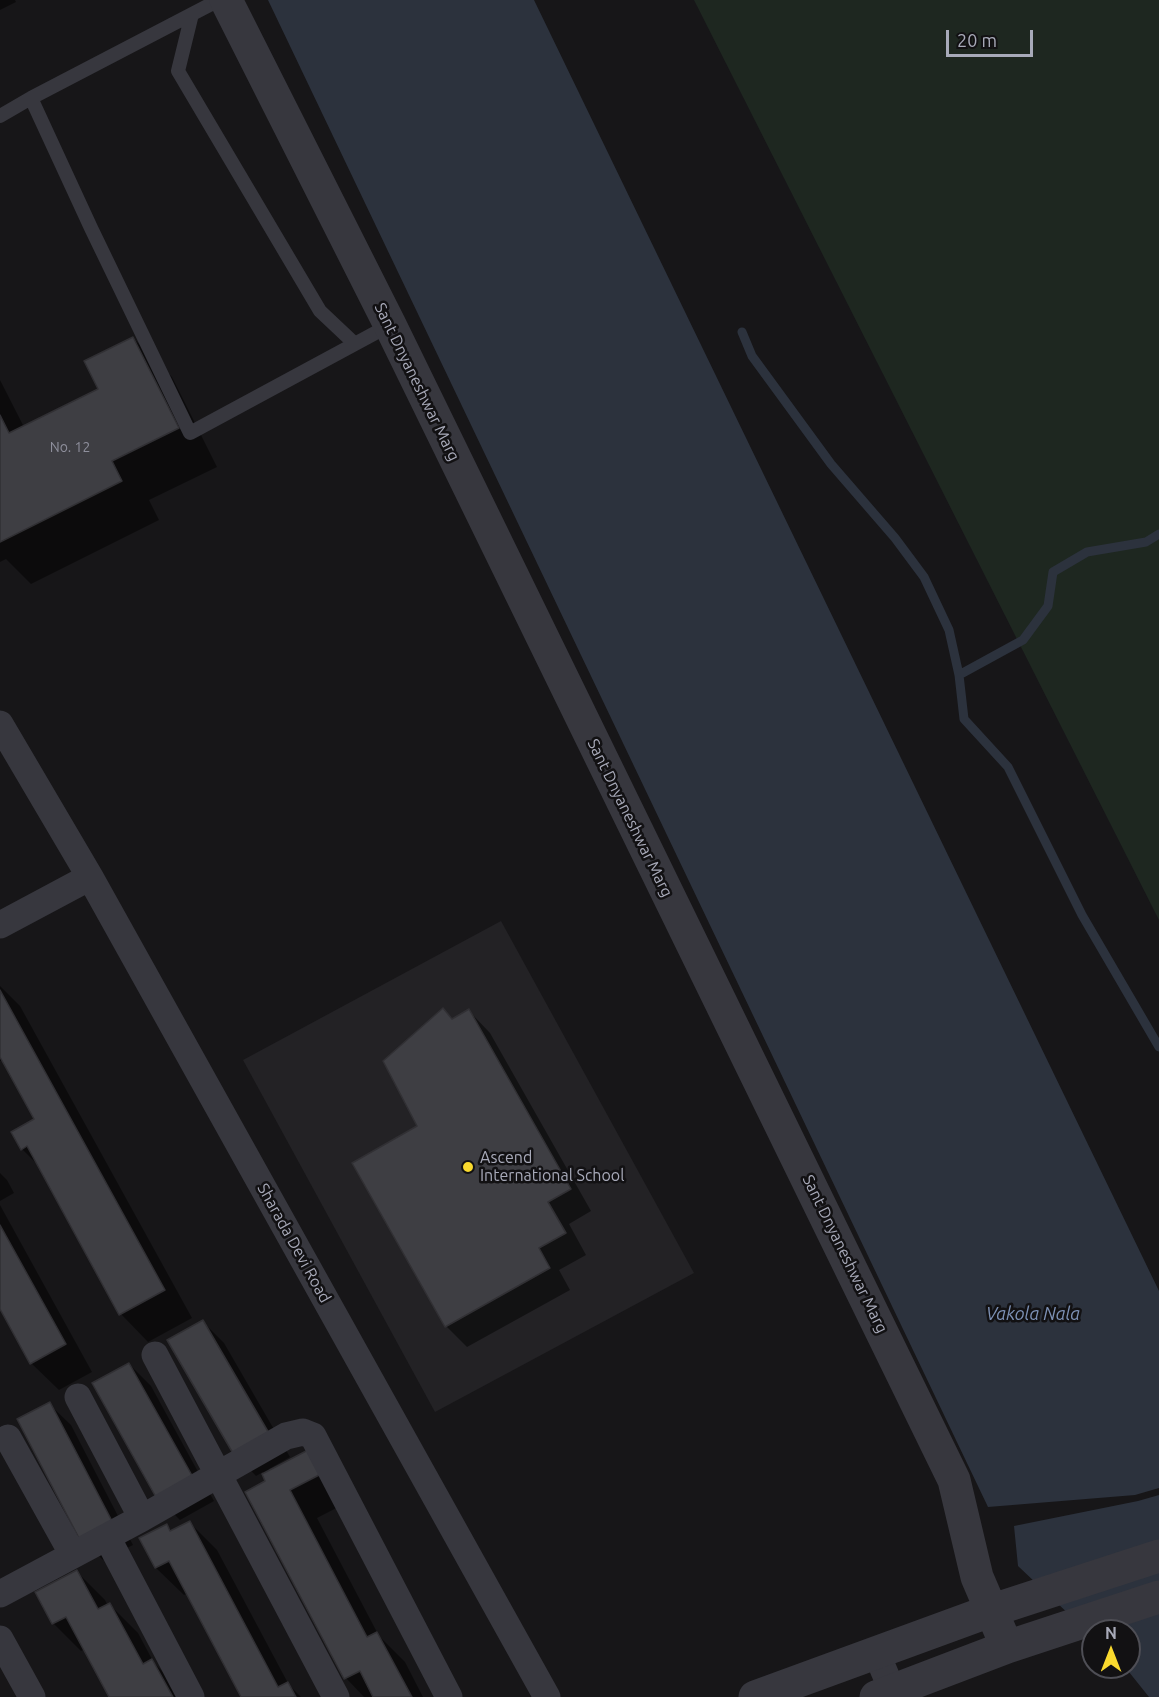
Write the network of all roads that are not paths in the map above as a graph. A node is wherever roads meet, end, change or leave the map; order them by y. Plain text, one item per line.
1 (219, 0) edge
2 (226, 0) edge
3 (192, 14) junction
4 (31, 98) junction
5 (0, 116) edge
6 (390, 325) junction
7 (355, 344) junction
8 (0, 724) edge
9 (90, 877) junction
10 (0, 925) edge
11 (155, 1355) dead end
12 (78, 1397) dead end
13 (8, 1438) dead end
14 (217, 1476) junction
15 (142, 1518) junction
16 (106, 1537) junction
17 (73, 1555) junction
18 (1159, 1556) edge
19 (0, 1594) edge
20 (1159, 1597) edge
21 (990, 1611) junction
22 (0, 1639) edge
23 (1007, 1647) junction
24 (876, 1653) junction
25 (888, 1695) edge
26 (32, 1697) edge
27 (191, 1697) edge
28 (336, 1697) edge
29 (449, 1697) edge
30 (547, 1697) edge
31 (755, 1697) edge

1 - 3 lane
2 - 6 street, Sant Dnyaneshwar Marg
3 - 4 lane
3 - 7 lane
4 - 5 lane
4 - 7 lane
6 - 7 lane
6 - 21 street, Sant Dnyaneshwar Marg
8 - 9 street, Sharada Devi Road
9 - 10 street
9 - 30 street, Sharada Devi Road
11 - 14 street
12 - 15 street
13 - 17 street
14 - 15 street
14 - 28 street
14 - 29 street
15 - 16 street
16 - 17 street
16 - 27 street
17 - 19 street
18 - 21 street
20 - 23 street
21 - 23 street, Sant Dnyaneshwar Marg
21 - 24 street
22 - 26 street
23 - 25 street
24 - 25 street
24 - 31 street

